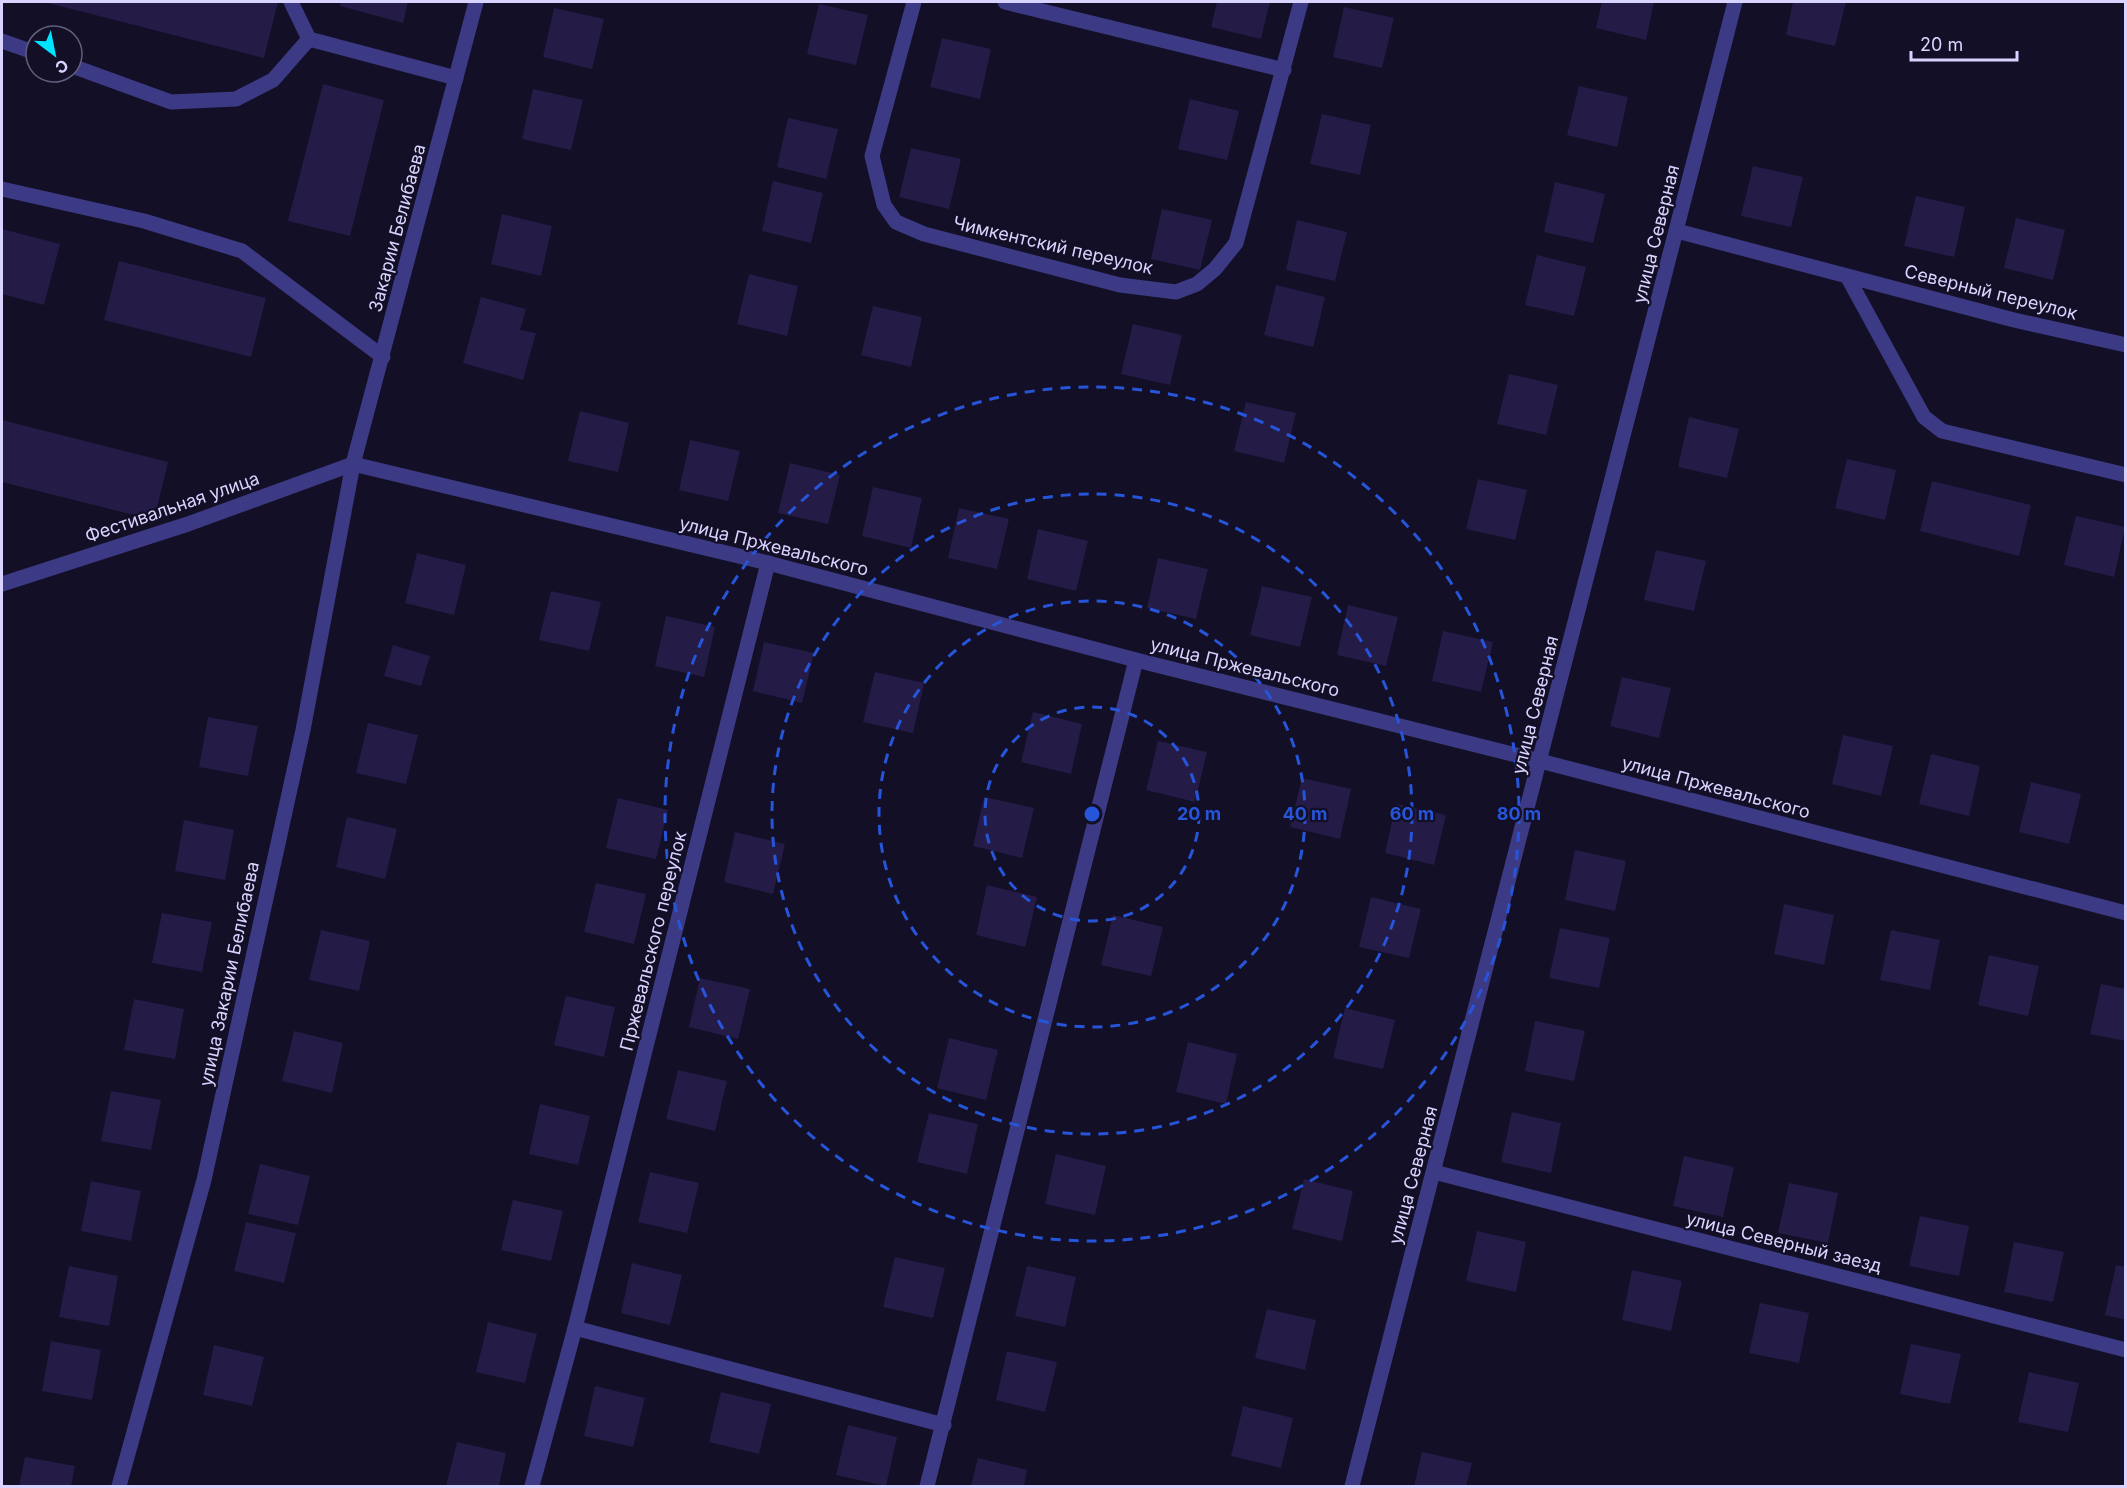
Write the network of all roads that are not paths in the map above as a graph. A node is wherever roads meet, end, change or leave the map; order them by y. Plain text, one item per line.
1 (291, 2) edge
2 (476, 2) edge
3 (914, 2) edge
4 (1005, 2) edge
5 (1301, 2) edge
6 (1736, 2) edge
7 (309, 39) junction
8 (2, 41) edge
9 (24, 49) edge
10 (84, 70) edge
11 (1284, 70) junction
12 (456, 78) junction
13 (2, 189) edge
14 (1677, 231) junction
15 (1847, 276) junction
16 (2126, 345) edge
17 (384, 357) junction
18 (353, 464) junction
19 (2126, 475) edge
20 (768, 563) junction
21 (2, 584) edge
22 (1136, 660) junction
23 (1540, 761) junction
24 (2126, 913) edge
25 (1434, 1172) junction
26 (575, 1328) junction
27 (2126, 1350) edge
28 (944, 1425) junction
29 (119, 1486) edge
30 (532, 1486) edge
31 (927, 1486) edge
32 (1352, 1486) edge

1 - 7 street
2 - 12 street, Закарии Белибаева
3 - 11 street, Чимкентский переулок
4 - 11 street
5 - 11 street, Чимкентский переулок
6 - 14 street, улица Северная
7 - 10 street
7 - 12 street
8 - 9 street
12 - 17 street, Закарии Белибаева
13 - 17 street
14 - 15 street, Северный переулок
14 - 23 street, улица Северная
15 - 16 street, Северный переулок
15 - 19 street
17 - 18 street, Закарии Белибаева
18 - 20 street, улица Пржевальского
18 - 21 street, Фестивальная улица
18 - 29 street, улица Закарии Белибаева
20 - 22 street, улица Пржевальского
20 - 26 street, Пржевальского переулок
22 - 23 street, улица Пржевальского
22 - 28 street
23 - 24 street, улица Пржевальского
23 - 25 street, улица Северная
25 - 27 street, улица Северный заезд
25 - 32 street, улица Северная
26 - 28 street
26 - 30 street, Пржевальского переулок
28 - 31 street

